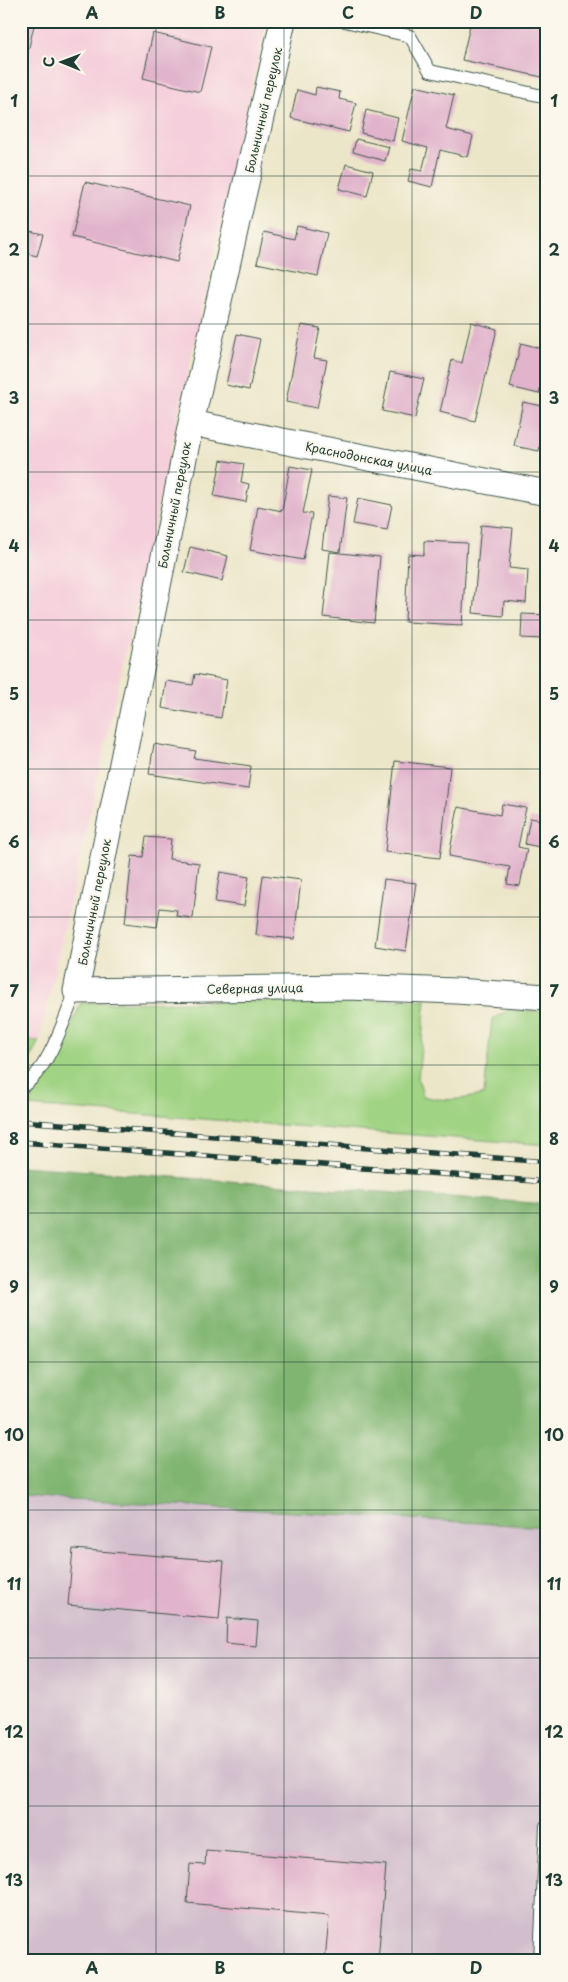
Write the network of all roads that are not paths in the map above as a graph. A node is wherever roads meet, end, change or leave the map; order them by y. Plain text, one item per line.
1 (284, 21) edge
2 (345, 21) edge
3 (547, 97) edge
4 (191, 423) junction
5 (547, 493) edge
6 (76, 991) junction
7 (547, 997) edge
8 (21, 1086) edge
9 (546, 1826) dead end
10 (540, 1961) edge

1 - 4 street, Больничный переулок
2 - 3 lane
4 - 5 street, Краснодонская улица
4 - 6 street, Больничный переулок
6 - 7 street, Северная улица
6 - 8 lane
9 - 10 lane

